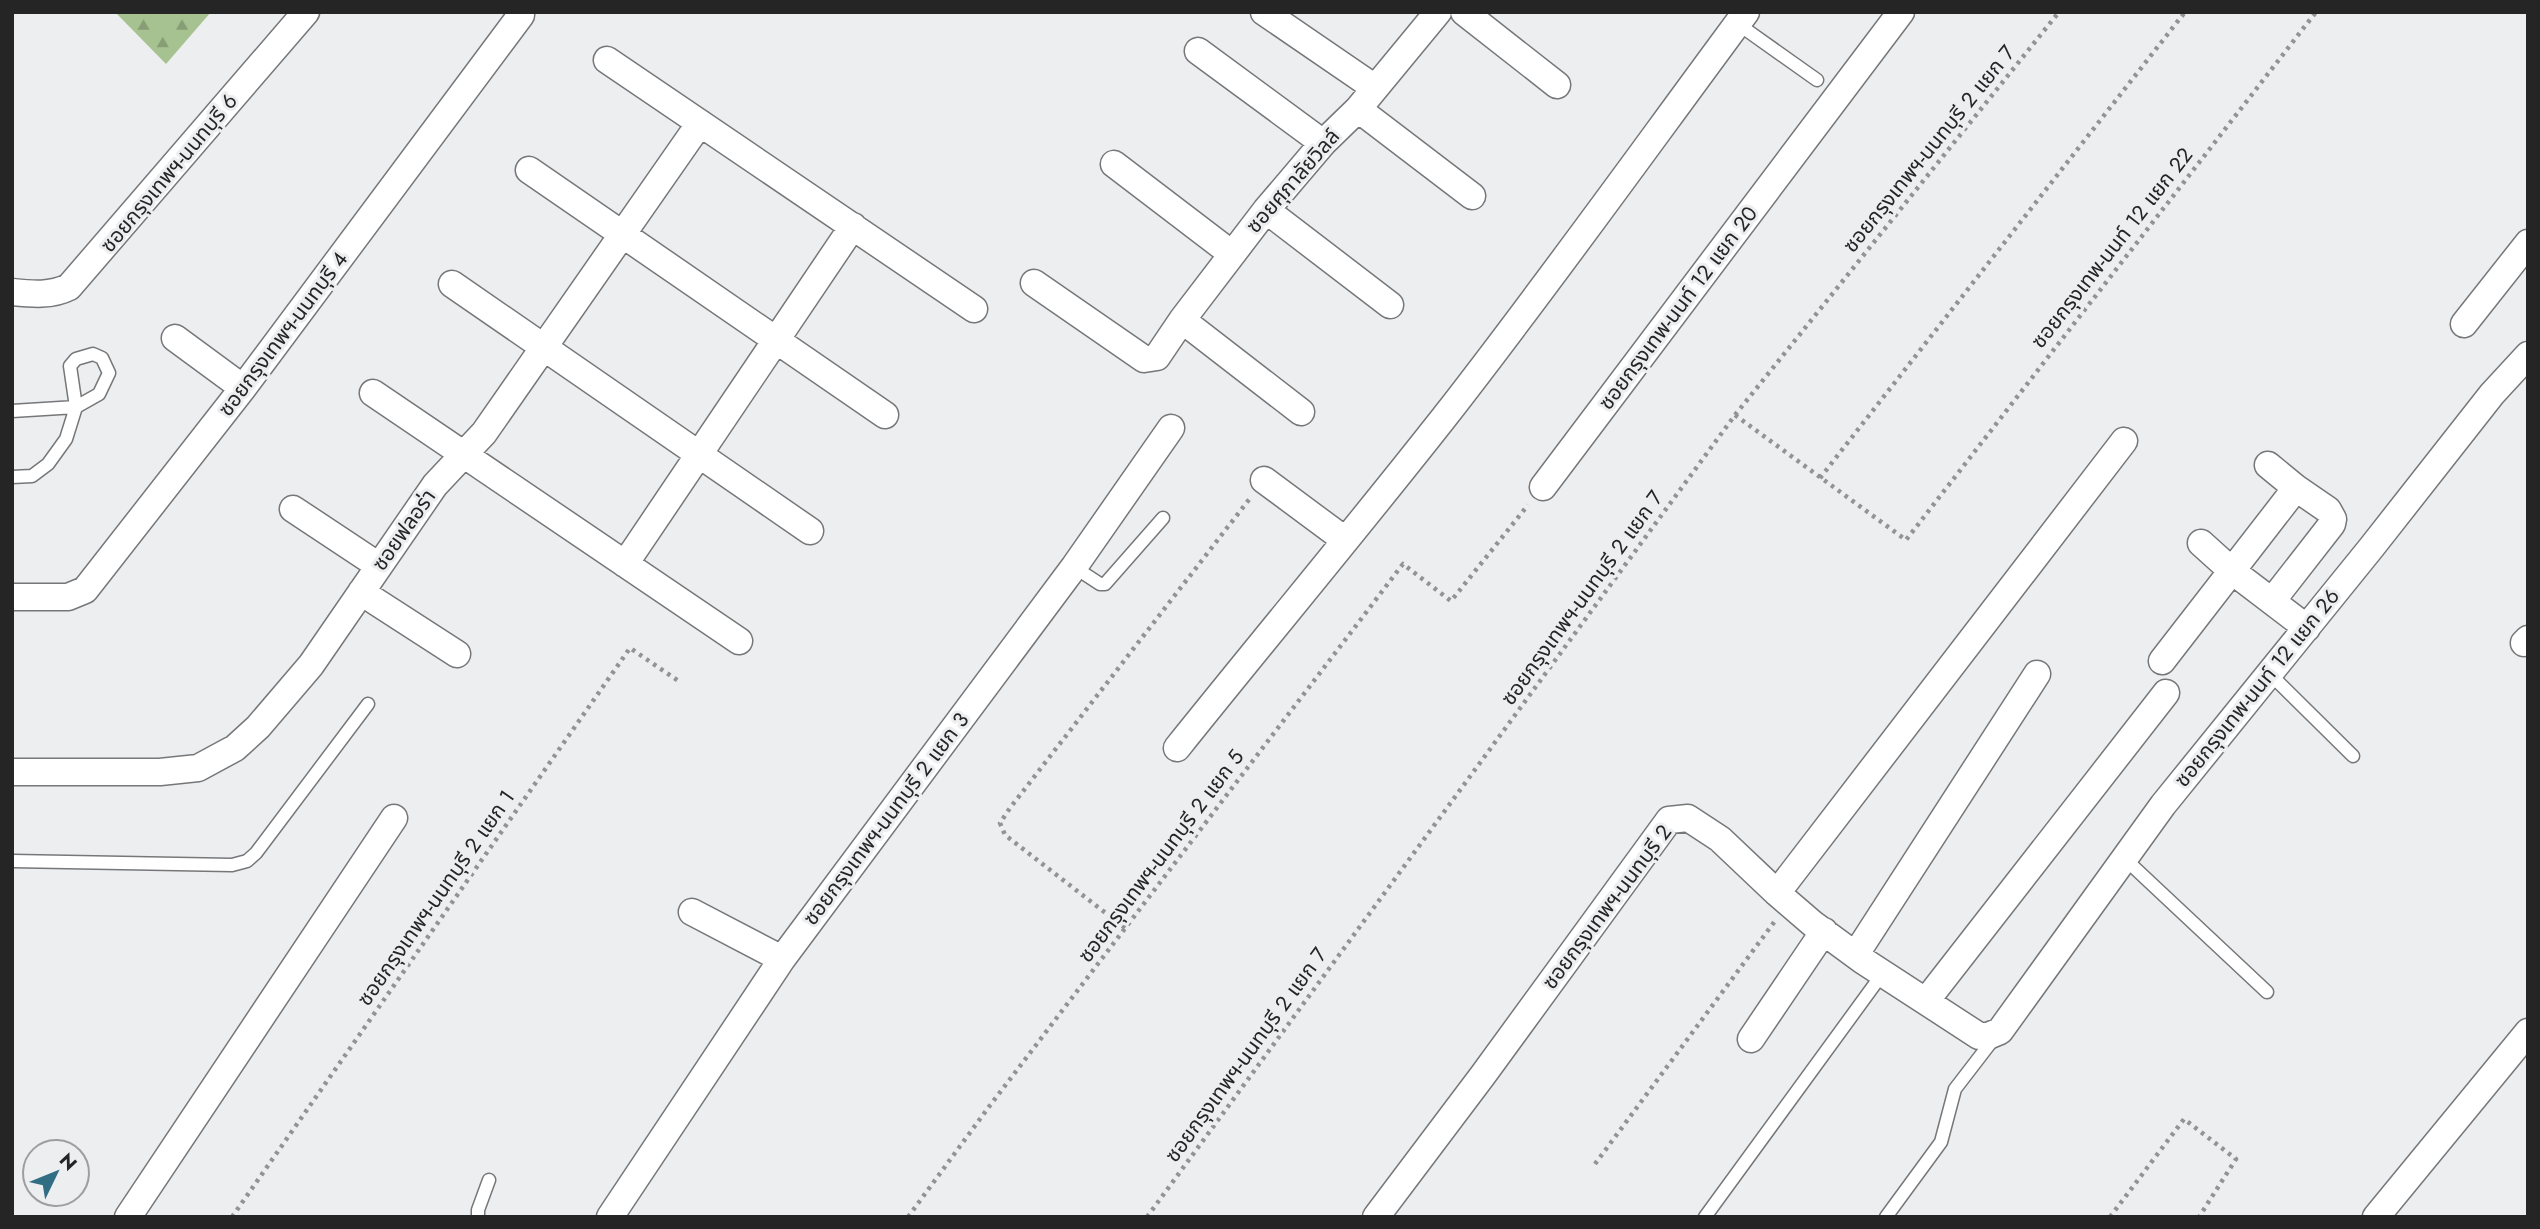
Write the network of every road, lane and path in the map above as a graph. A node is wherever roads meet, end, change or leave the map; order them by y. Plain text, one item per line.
1 (306, 12) edge
2 (1265, 12) edge
3 (1438, 12) edge
4 (1464, 12) edge
5 (1901, 12) edge
6 (2059, 12) edge
7 (2185, 12) edge
8 (2316, 12) edge
9 (521, 15) dead end
10 (1742, 18) edge
11 (1198, 51) dead end
12 (607, 60) dead end
13 (1817, 79) dead end
14 (1557, 85) dead end
15 (1375, 88) junction
16 (1358, 109) junction
17 (700, 123) junction
18 (1323, 143) junction
19 (1114, 164) dead end
20 (529, 170) dead end
21 (1472, 197) dead end
22 (1266, 210) junction
23 (853, 226) junction
24 (622, 234) junction
25 (2528, 243) edge
26 (1232, 254) junction
27 (1034, 283) dead end
28 (452, 284) dead end
29 (12, 292) edge
30 (1390, 305) dead end
31 (974, 309) dead end
32 (1182, 320) junction
33 (2464, 324) dead end
34 (175, 338) dead end
35 (776, 340) junction
36 (544, 347) junction
37 (2528, 355) edge
38 (243, 388) junction
39 (373, 393) dead end
40 (12, 411) edge
41 (1301, 412) dead end
42 (886, 415) dead end
43 (1735, 415) junction
44 (1171, 428) dead end
45 (2124, 441) dead end
46 (463, 454) junction
47 (699, 454) junction
48 (2268, 465) dead end
49 (12, 477) edge
50 (1820, 478) junction
51 (1264, 480) joint
52 (1543, 487) joint
53 (2296, 488) junction
54 (293, 509) dead end
55 (1163, 518) dead end
56 (810, 531) dead end
57 (1345, 540) junction
58 (2201, 543) dead end
59 (625, 564) junction
60 (379, 566) junction
61 (1074, 567) junction
62 (2232, 571) junction
63 (361, 592) junction
64 (12, 597) edge
65 (2272, 601) junction
66 (2306, 628) junction
67 (739, 641) dead end
68 (457, 654) dead end
69 (2162, 661) dead end
70 (2270, 673) junction
71 (2037, 674) dead end
72 (680, 682) dead end
73 (2166, 693) dead end
74 (368, 704) dead end
75 (1177, 748) dead end
76 (2353, 756) dead end
77 (12, 772) edge
78 (394, 818) dead end
79 (2124, 858) junction
80 (12, 861) edge
81 (1782, 898) junction
82 (692, 912) dead end
83 (1125, 928) junction
84 (1824, 931) junction
85 (1856, 954) junction
86 (782, 958) junction
87 (1883, 972) junction
88 (2267, 992) dead end
89 (1926, 1001) junction
90 (2000, 1031) junction
91 (2528, 1032) edge
92 (1751, 1039) dead end
93 (1595, 1164) dead end
94 (489, 1180) dead end
95 (128, 1217) edge
96 (232, 1217) edge
97 (478, 1217) edge
98 (610, 1217) edge
99 (908, 1217) edge
100 (1147, 1217) edge
101 (1376, 1217) edge
102 (1705, 1217) edge
103 (1886, 1217) edge
104 (2110, 1217) edge
105 (2199, 1217) edge
106 (2376, 1217) edge

1 - 29 street, ซอยกรุงเทพฯ-นนทบุรี 6
2 - 15 street
3 - 15 street, ซอยศุภาลัยวิลล์
4 - 14 street
5 - 52 street, ซอยกรุงเทพ-นนท์ 12 แยก 20
6 - 43 path, ซอยกรุงเทพฯ-นนทบุรี 2 แยก 7
7 - 50 path
8 - 50 path, ซอยกรุงเทพ-นนท์ 12 แยก 22
9 - 38 street, ซอยกรุงเทพฯ-นนทบุรี 4
10 - 13 lane
10 - 57 street
11 - 18 street
12 - 17 street
15 - 16 street, ซอยศุภาลัยวิลล์
16 - 18 street, ซอยศุภาลัยวิลล์
16 - 21 street
17 - 23 street
17 - 24 street, ซอยฟลอร่า
18 - 22 street, ซอยศุภาลัยวิลล์
19 - 26 street
20 - 24 street
22 - 26 street, ซอยศุภาลัยวิลล์
22 - 30 street
23 - 31 street
23 - 35 street
24 - 35 street
24 - 36 street, ซอยฟลอร่า
25 - 33 street
26 - 32 street, ซอยศุภาลัยวิลล์
27 - 32 street, ซอยศุภาลัยวิลล์
28 - 36 street
32 - 41 street
34 - 38 street
35 - 42 street
35 - 47 street
36 - 46 street, ซอยฟลอร่า
36 - 47 street
37 - 66 street, ซอยกรุงเทพ-นนท์ 12 แยก 26
38 - 64 street, ซอยกรุงเทพฯ-นนทบุรี 4
39 - 46 street
40 - 49 lane
43 - 50 path
43 - 100 path, ซอยกรุงเทพฯ-นนทบุรี 2 แยก 7
44 - 61 street, ซอยกรุงเทพฯ-นนทบุรี 2 แยก 3
45 - 81 street
46 - 59 street
46 - 60 street, ซอยฟลอร่า
47 - 56 street
47 - 59 street
48 - 53 street
51 - 57 street
51 - 83 path
52 - 83 path, ซอยกรุงเทพฯ-นนทบุรี 2 แยก 5
53 - 62 street
53 - 65 street
54 - 60 street
55 - 61 lane
57 - 75 street
58 - 62 street
59 - 67 street
60 - 63 street, ซอยฟลอร่า
61 - 86 street, ซอยกรุงเทพฯ-นนทบุรี 2 แยก 3
62 - 65 street
62 - 69 street
63 - 68 street
63 - 77 street, ซอยฟลอร่า
65 - 66 street
66 - 70 street, ซอยกรุงเทพ-นนท์ 12 แยก 26
70 - 76 lane
70 - 79 street, ซอยกรุงเทพ-นนท์ 12 แยก 26
71 - 85 street
72 - 96 path, ซอยกรุงเทพฯ-นนทบุรี 2 แยก 1
73 - 89 street
74 - 80 lane
78 - 95 street
79 - 88 lane
79 - 90 street, ซอยกรุงเทพ-นนท์ 12 แยก 26
81 - 84 street, ซอยกรุงเทพฯ-นนทบุรี 2
81 - 93 path
81 - 101 street, ซอยกรุงเทพฯ-นนทบุรี 2
82 - 86 street
83 - 99 path, ซอยกรุงเทพฯ-นนทบุรี 2 แยก 5
84 - 85 street, ซอยกรุงเทพฯ-นนทบุรี 2
84 - 92 street
85 - 87 street, ซอยกรุงเทพฯ-นนทบุรี 2
86 - 98 street, ซอยกรุงเทพฯ-นนทบุรี 2 แยก 3
87 - 89 street, ซอยกรุงเทพฯ-นนทบุรี 2
87 - 102 lane
89 - 90 street, ซอยกรุงเทพฯ-นนทบุรี 2
90 - 103 lane
91 - 106 street
94 - 97 lane
104 - 105 path

